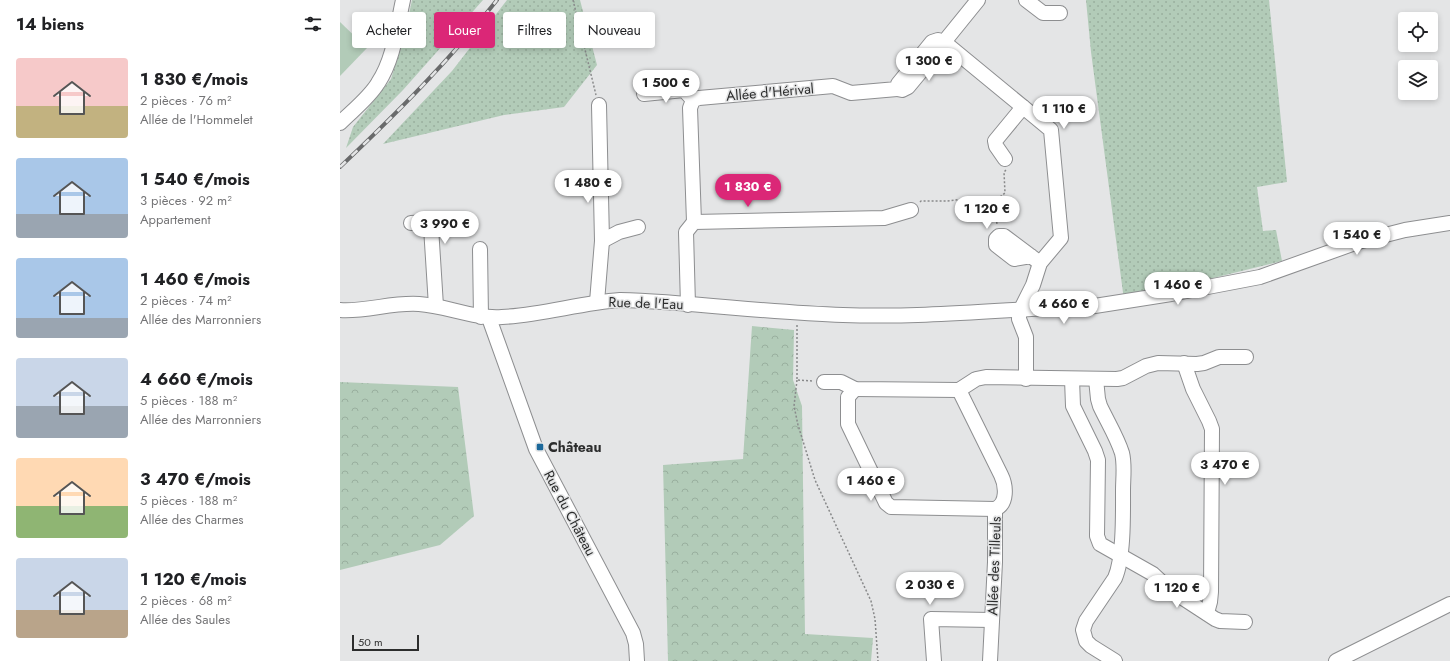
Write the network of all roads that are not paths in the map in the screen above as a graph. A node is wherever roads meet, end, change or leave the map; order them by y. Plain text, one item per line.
1 (403, 0) edge
2 (978, 0) edge
3 (1026, 0) edge
4 (1060, 13) dead end
5 (944, 42) junction
6 (644, 94) dead end
7 (693, 100) junction
8 (599, 105) road end
9 (1023, 107) junction
10 (340, 123) edge
11 (1005, 159) road end
12 (911, 210) road end
13 (694, 222) junction
14 (411, 223) dead end
15 (1450, 223) edge
16 (638, 227) dead end
17 (999, 236) road end
18 (602, 241) junction
19 (480, 249) dead end
20 (1035, 260) junction
21 (597, 302) junction
22 (688, 305) junction
23 (436, 306) junction
24 (340, 310) edge
25 (1027, 313) junction
26 (485, 317) junction
27 (1246, 356) dead end
28 (1184, 363) junction
29 (1026, 379) junction
30 (1072, 379) junction
31 (1096, 380) junction
32 (824, 382) road end
33 (855, 389) junction
34 (959, 390) junction
35 (995, 509) junction
36 (1121, 556) junction
37 (1450, 604) edge
38 (1207, 614) junction
39 (992, 620) junction
40 (1245, 622) dead end
41 (1341, 660) edge
42 (637, 661) edge
43 (934, 661) edge
44 (990, 661) edge
45 (1115, 661) edge

1 - 10 street
2 - 5 street, Allée d'Hérival
3 - 4 street
5 - 7 street, Allée d'Hérival
5 - 9 street
6 - 7 street
7 - 13 street
8 - 18 street
9 - 11 street
9 - 20 street
12 - 13 street
13 - 22 street
14 - 23 street
15 - 25 street, Rue de l'Eau
16 - 18 street
17 - 20 street
18 - 21 street
19 - 26 street, Rue du Château
20 - 25 street
21 - 22 street, Rue de l'Eau
21 - 26 street, Rue de l'Eau
22 - 25 street, Rue de l'Eau
23 - 24 street, Rue de l'Eau
23 - 26 street, Rue de l'Eau
25 - 29 street
26 - 42 street, Rue du Château
27 - 28 street
28 - 31 street
28 - 38 street
29 - 30 street
29 - 34 street
30 - 31 street
30 - 36 street
31 - 36 street
32 - 33 street
33 - 34 street
33 - 35 street
34 - 35 street, Allée des Tilleuls
35 - 39 street, Allée des Tilleuls
36 - 38 street
36 - 45 street
37 - 41 street
38 - 40 street
39 - 43 street
39 - 44 street, Allée des Tilleuls

